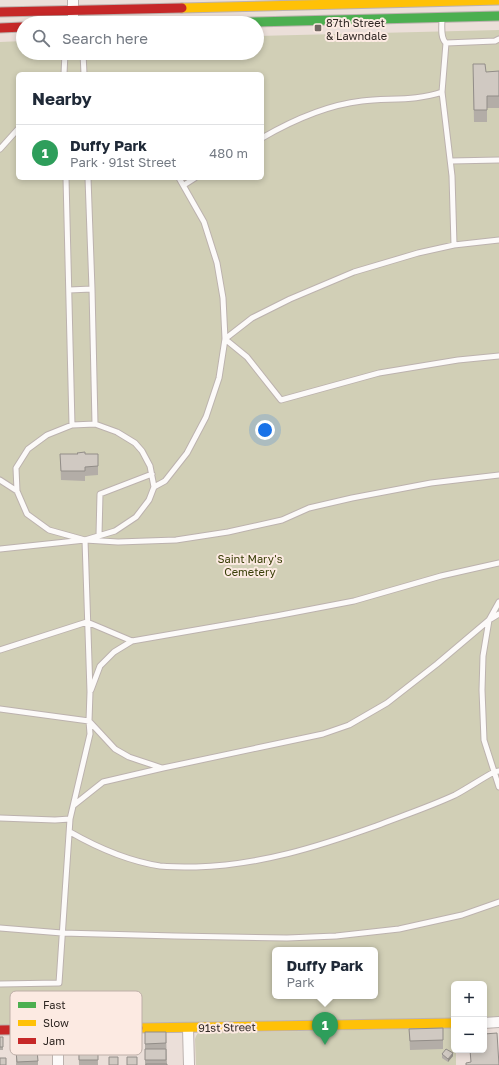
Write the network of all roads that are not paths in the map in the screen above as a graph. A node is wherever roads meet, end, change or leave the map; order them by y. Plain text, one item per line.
1 (72, 0) edge
2 (499, 0) edge
3 (333, 2) edge
4 (73, 11) junction
5 (0, 12) edge
6 (73, 16) edge
7 (499, 16) edge
8 (442, 17) junction
9 (333, 20) junction
10 (264, 22) edge
11 (16, 27) edge
12 (0, 28) edge
13 (499, 39) edge
14 (446, 43) junction
15 (65, 60) edge
16 (83, 60) edge
17 (64, 72) edge
18 (84, 72) edge
19 (442, 92) junction
20 (16, 131) edge
21 (264, 137) edge
22 (0, 149) edge
23 (499, 160) edge
24 (450, 161) junction
25 (66, 180) edge
26 (88, 180) edge
27 (180, 180) edge
28 (192, 180) edge
29 (184, 185) junction
30 (499, 240) edge
31 (454, 245) junction
32 (92, 289) junction
33 (69, 290) junction
34 (225, 339) junction
35 (499, 356) edge
36 (94, 424) junction
37 (72, 425) junction
38 (152, 474) junction
39 (499, 475) edge
40 (0, 480) edge
41 (154, 487) junction
42 (16, 491) junction
43 (99, 536) junction
44 (85, 540) junction
45 (0, 549) edge
46 (499, 563) edge
47 (499, 602) edge
48 (499, 614) edge
49 (489, 620) junction
50 (87, 622) junction
51 (132, 641) junction
52 (0, 650) edge
53 (90, 692) junction
54 (0, 709) edge
55 (88, 721) junction
56 (163, 768) junction
57 (496, 771) edge
58 (499, 787) edge
59 (74, 805) junction
60 (0, 818) edge
61 (70, 819) junction
62 (70, 832) junction
63 (499, 902) edge
64 (0, 928) edge
65 (62, 933) junction
66 (0, 984) edge
67 (499, 1022) edge
68 (451, 1023) edge
69 (487, 1023) edge
70 (142, 1028) edge
71 (188, 1028) junction
72 (0, 1030) edge
73 (10, 1030) edge
74 (189, 1065) edge

1 - 4 street
2 - 3 main road
3 - 4 main road
3 - 9 street
4 - 5 main road
4 - 6 street
7 - 8 main road
8 - 9 main road
8 - 14 lane
9 - 10 main road
11 - 12 main road
13 - 14 lane
14 - 19 lane
15 - 17 lane
16 - 18 lane
19 - 21 lane
19 - 24 lane
20 - 22 lane
23 - 24 lane
24 - 31 lane
25 - 33 lane
26 - 32 lane
27 - 29 lane
28 - 29 lane
29 - 34 lane
30 - 31 lane
31 - 34 lane
32 - 33 lane
32 - 36 lane
33 - 37 lane
34 - 35 lane
34 - 41 lane
36 - 37 lane
36 - 38 lane
37 - 42 lane
38 - 41 lane
38 - 43 lane
39 - 44 lane
40 - 42 lane
41 - 43 lane
42 - 44 lane
43 - 44 lane
44 - 45 lane
44 - 50 lane
46 - 51 lane
47 - 49 lane
48 - 49 lane
49 - 56 lane
49 - 57 lane
50 - 51 lane
50 - 52 lane
50 - 53 lane
51 - 53 lane
53 - 55 lane
54 - 55 lane
55 - 56 lane
55 - 59 lane
56 - 59 lane
57 - 58 lane
57 - 62 lane
59 - 61 lane
60 - 61 lane
61 - 62 lane
62 - 65 lane
63 - 65 lane
64 - 65 lane
65 - 66 lane
67 - 69 street
68 - 71 main road, 91st Street
70 - 71 main road, 91st Street
71 - 74 street
72 - 73 main road, 91st Street

